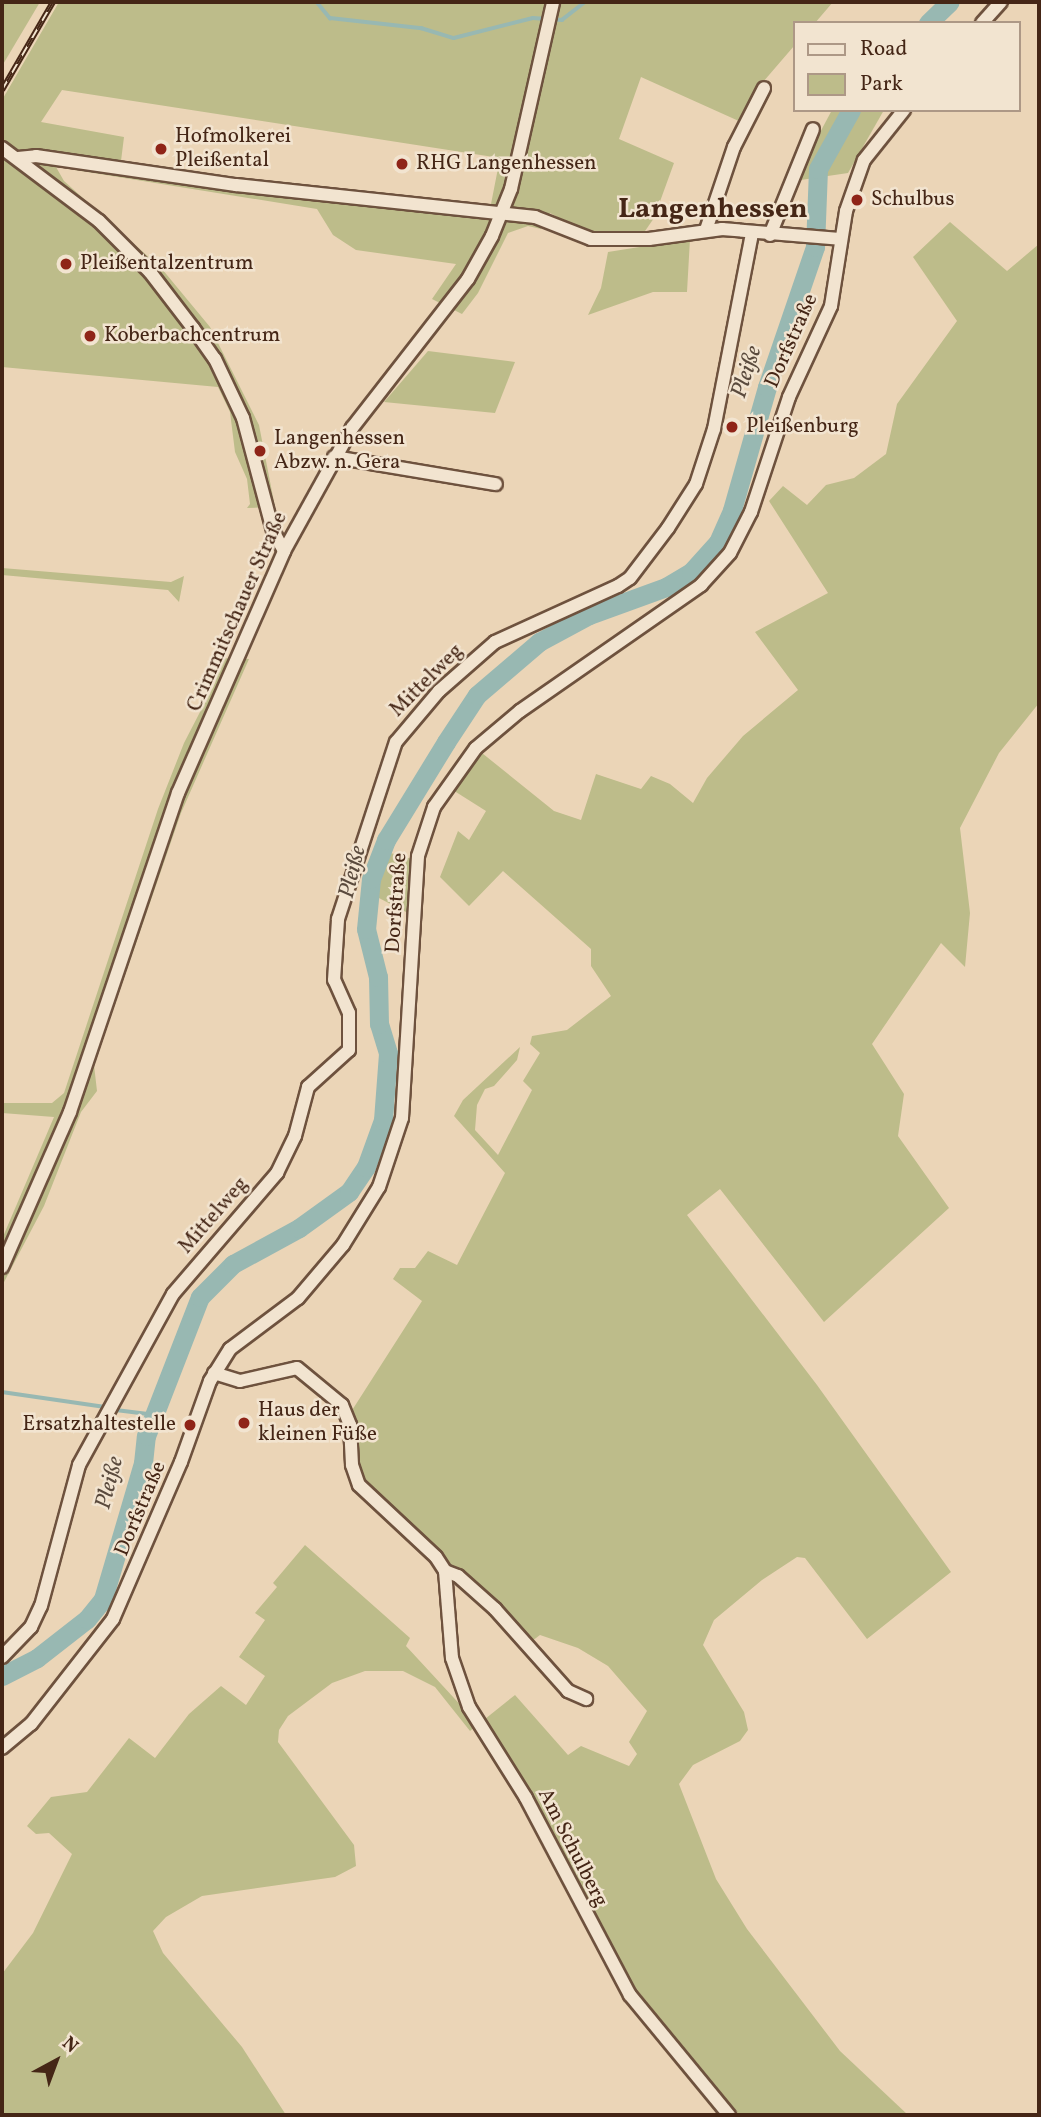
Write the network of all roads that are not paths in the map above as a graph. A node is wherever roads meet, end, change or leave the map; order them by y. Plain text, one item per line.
1 (1001, 2) edge
2 (551, 6) edge
3 (984, 21) edge
4 (764, 88) dead end
5 (902, 112) edge
6 (813, 129) dead end
7 (2, 148) edge
8 (18, 158) junction
9 (502, 214) junction
10 (706, 230) junction
11 (752, 233) junction
12 (770, 234) junction
13 (833, 238) junction
14 (334, 457) junction
15 (496, 484) dead end
16 (284, 551) junction
17 (2, 1267) edge
18 (214, 1373) junction
19 (445, 1571) junction
20 (2, 1657) edge
21 (586, 1699) dead end
22 (2, 1748) edge
23 (729, 2115) edge

1 - 3 street
2 - 9 street, Crimmitschauer Straße
4 - 10 street
5 - 13 street, Dorfstraße
6 - 12 street
7 - 8 street
8 - 9 street
8 - 16 street
9 - 10 street
9 - 14 street, Crimmitschauer Straße
10 - 11 street
11 - 12 street
11 - 20 street, Mittelweg
12 - 13 street
13 - 18 street, Dorfstraße
14 - 15 street
14 - 16 street, Crimmitschauer Straße
16 - 17 street, Crimmitschauer Straße
18 - 19 street
18 - 22 street, Dorfstraße
19 - 21 street
19 - 23 street, Am Schulberg

